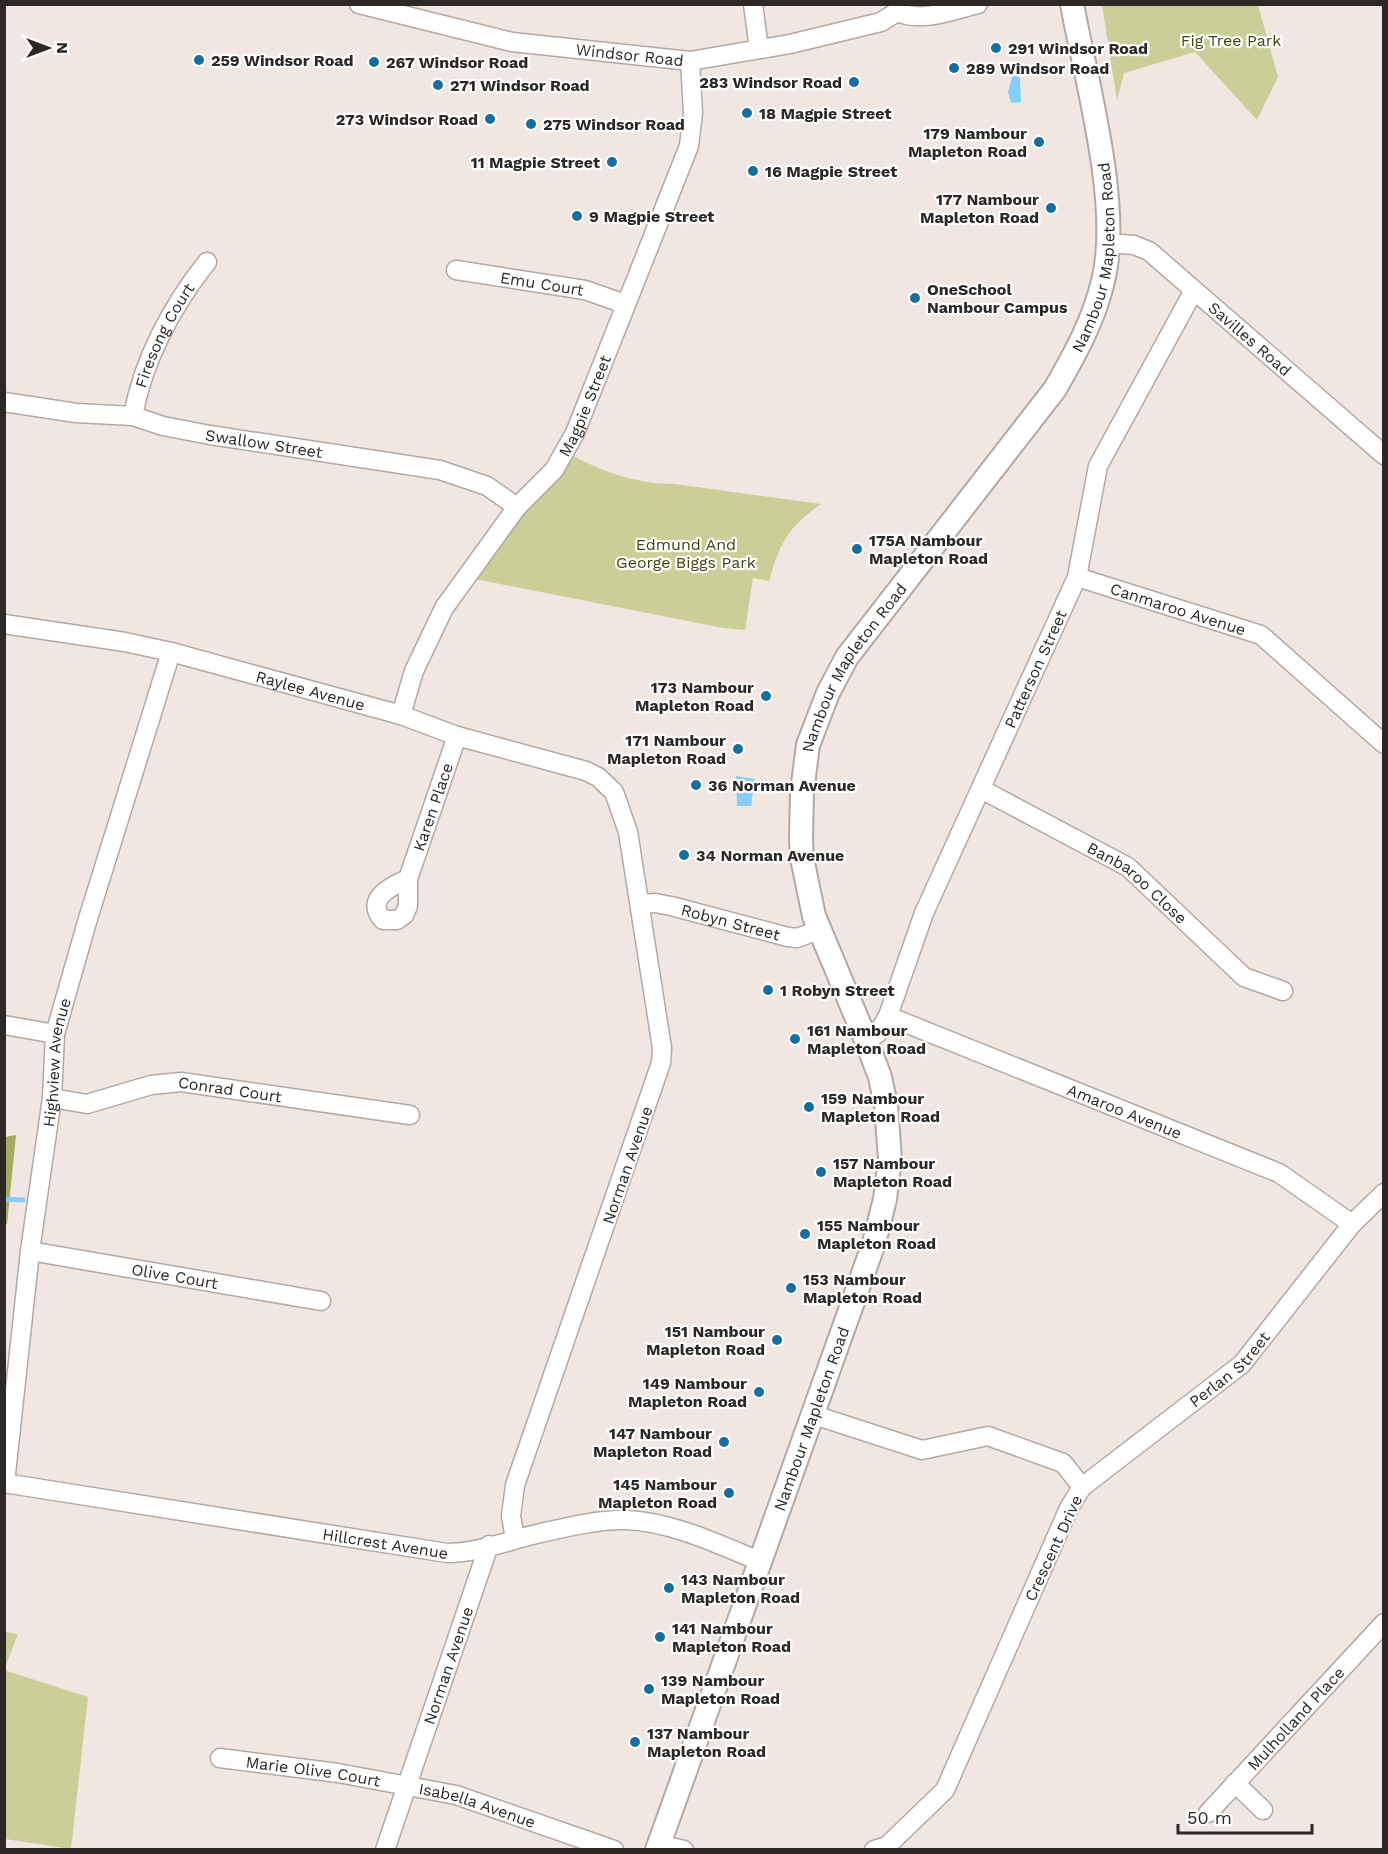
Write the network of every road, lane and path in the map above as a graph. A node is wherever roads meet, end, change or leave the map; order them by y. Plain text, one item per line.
1 (359, 4) edge
2 (753, 4) edge
3 (978, 4) edge
4 (1072, 4) edge
5 (898, 8) edge
6 (759, 49) junction
7 (690, 61) junction
8 (1107, 243) junction
9 (207, 261) dead end
10 (456, 270) dead end
11 (1192, 291) junction
12 (625, 304) junction
13 (4, 402) edge
14 (133, 416) junction
15 (1383, 455) edge
16 (517, 507) junction
17 (1077, 577) junction
18 (4, 624) edge
19 (171, 652) junction
20 (401, 715) junction
21 (457, 735) junction
22 (1383, 744) edge
23 (607, 784) joint
24 (981, 789) junction
25 (408, 879) dead end
26 (640, 904) junction
27 (819, 930) junction
28 (1283, 991) dead end
29 (888, 1016) junction
30 (4, 1025) edge
31 (56, 1034) junction
32 (866, 1040) junction
33 (52, 1098) junction
34 (410, 1115) dead end
35 (1383, 1193) edge
36 (1352, 1224) junction
37 (30, 1251) junction
38 (321, 1301) dead end
39 (814, 1415) junction
40 (5, 1483) edge
41 (1082, 1487) junction
42 (515, 1539) junction
43 (489, 1545) junction
44 (759, 1561) junction
45 (1383, 1623) edge
46 (220, 1758) dead end
47 (1235, 1783) junction
48 (406, 1785) junction
49 (1263, 1810) dead end
50 (1208, 1813) dead end
51 (657, 1847) edge
52 (385, 1850) edge
53 (614, 1850) edge
54 (684, 1850) edge
55 (874, 1850) edge

1 - 7 street, Windsor Road
2 - 6 street
3 - 5 street, Windsor Road
4 - 8 main road, Nambour Mapleton Road
5 - 6 street, Windsor Road
6 - 7 street, Windsor Road
7 - 12 street, Magpie Street
8 - 11 street, Savilles Road
8 - 27 main road, Nambour Mapleton Road
9 - 14 street, Firesong Court
10 - 12 street, Emu Court
11 - 15 street, Savilles Road
11 - 17 street, Patterson Street
12 - 16 street, Magpie Street
13 - 14 street, Swallow Street
14 - 16 street, Swallow Street
16 - 20 street, Magpie Street
17 - 22 street, Canmaroo Avenue
17 - 24 street, Patterson Street
18 - 19 street, Raylee Avenue
19 - 20 street, Raylee Avenue
19 - 31 street, Highview Avenue
20 - 21 street, Raylee Avenue
21 - 23 street, Raylee Avenue
21 - 25 street, Karen Place
23 - 26 street, Norman Avenue
24 - 28 street, Banbaroo Close
24 - 29 street, Patterson Street
26 - 27 street, Robyn Street
26 - 42 street, Norman Avenue
27 - 32 main road, Nambour Mapleton Road
29 - 32 street, Patterson Street
29 - 36 street, Amaroo Avenue
30 - 31 street
31 - 33 street, Highview Avenue
32 - 39 main road, Nambour Mapleton Road
33 - 34 street, Conrad Court
33 - 37 street, Highview Avenue
35 - 36 street, Perlan Street
36 - 41 street, Perlan Street
37 - 38 street, Olive Court
37 - 40 street, Highview Avenue
39 - 41 street, Crescent Drive
39 - 44 main road, Nambour Mapleton Road
40 - 43 street, Hillcrest Avenue
41 - 55 street, Crescent Drive
42 - 43 street, Hillcrest Avenue
42 - 44 street, Hillcrest Avenue
43 - 48 street, Norman Avenue
44 - 51 main road, Nambour Mapleton Road
45 - 47 street, Mulholland Place
46 - 48 street, Marie Olive Court
47 - 49 street
47 - 50 street, Mulholland Place
48 - 52 street, Isabella Avenue
48 - 53 street, Isabella Avenue
51 - 54 street

